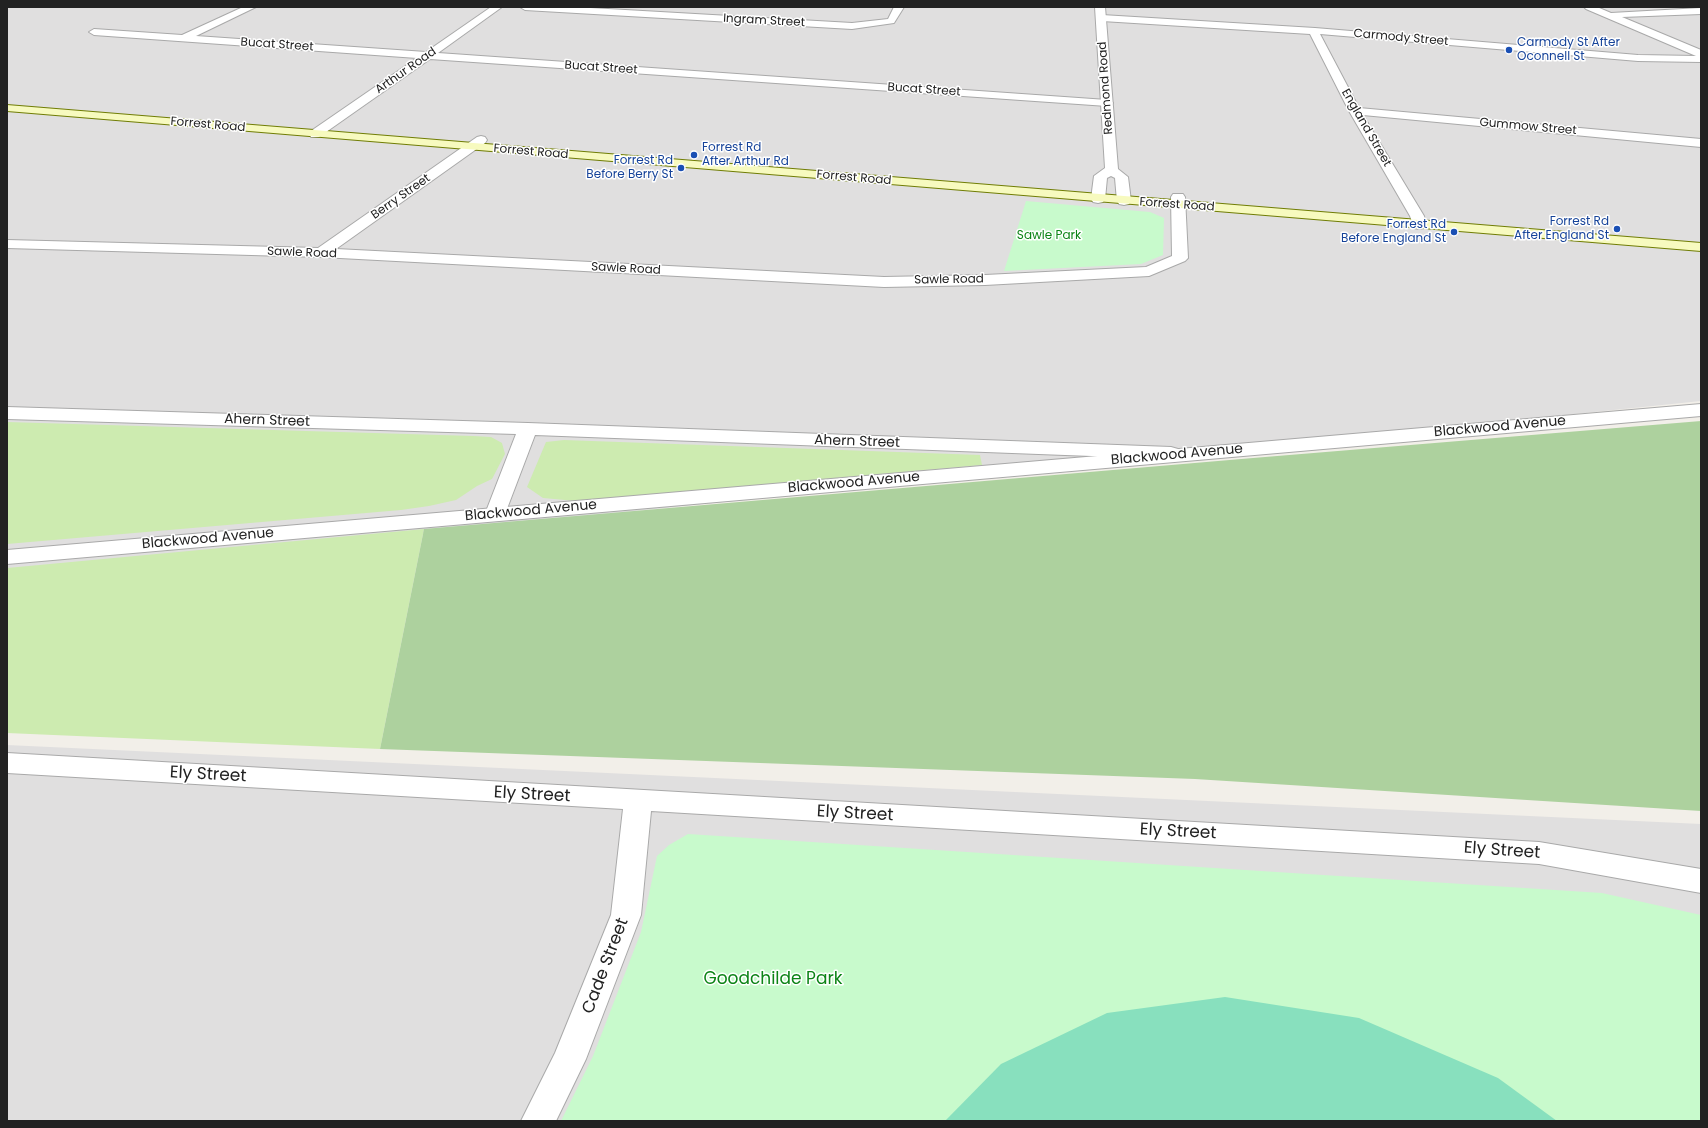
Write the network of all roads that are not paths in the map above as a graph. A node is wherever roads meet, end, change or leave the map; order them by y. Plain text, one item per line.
1 (251, 7) edge
2 (496, 7) edge
3 (525, 7) edge
4 (899, 7) edge
5 (1589, 7) edge
6 (1701, 11) edge
7 (1101, 13) edge
8 (1609, 15) junction
9 (1315, 31) junction
10 (94, 32) dead end
11 (183, 38) junction
12 (1701, 54) edge
13 (428, 56) junction
14 (1701, 60) edge
15 (7, 101) edge
16 (1107, 103) junction
17 (7, 108) edge
18 (1355, 111) junction
19 (326, 126) junction
20 (315, 134) junction
21 (476, 143) junction
22 (1701, 143) edge
23 (1112, 170) junction
24 (1098, 194) junction
25 (1124, 196) junction
26 (1178, 201) junction
27 (1418, 221) junction
28 (1701, 239) edge
29 (7, 244) edge
30 (1701, 247) edge
31 (321, 253) junction
32 (1701, 410) edge
33 (7, 413) edge
34 (528, 429) junction
35 (1186, 454) junction
36 (495, 514) junction
37 (7, 557) edge
38 (7, 763) edge
39 (638, 801) junction
40 (1701, 881) edge
41 (538, 1121) edge

1 - 11 street
2 - 13 street, Arthur Road
3 - 4 street, Ingram Street
5 - 8 street
6 - 8 street
7 - 9 street, Carmody Street
7 - 16 street, Redmond Road
8 - 12 street
9 - 14 street, Carmody Street
9 - 18 street, England Street
10 - 11 street, Bucat Street
11 - 13 street, Bucat Street
13 - 16 street, Bucat Street
13 - 19 street, Arthur Road
15 - 19 main road, Forrest Road
16 - 23 street, Redmond Road
17 - 20 main road, Forrest Road
18 - 22 street, Gummow Street
18 - 27 street, England Street
19 - 20 street, Arthur Road
19 - 21 main road, Forrest Road
20 - 21 main road, Forrest Road
21 - 24 main road, Forrest Road
21 - 31 street, Berry Street
23 - 24 street
23 - 25 street
24 - 25 main road, Forrest Road
25 - 26 main road, Forrest Road
26 - 27 main road, Forrest Road
26 - 31 street, Sawle Road
27 - 28 main road, Forrest Road
27 - 30 main road, Forrest Road
29 - 31 street, Sawle Road
32 - 35 street, Blackwood Avenue
33 - 34 street, Ahern Street
34 - 35 street, Ahern Street
34 - 36 street
35 - 36 street, Blackwood Avenue
36 - 37 street, Blackwood Avenue
38 - 39 street, Ely Street
39 - 40 street, Ely Street
39 - 41 street, Cade Street

